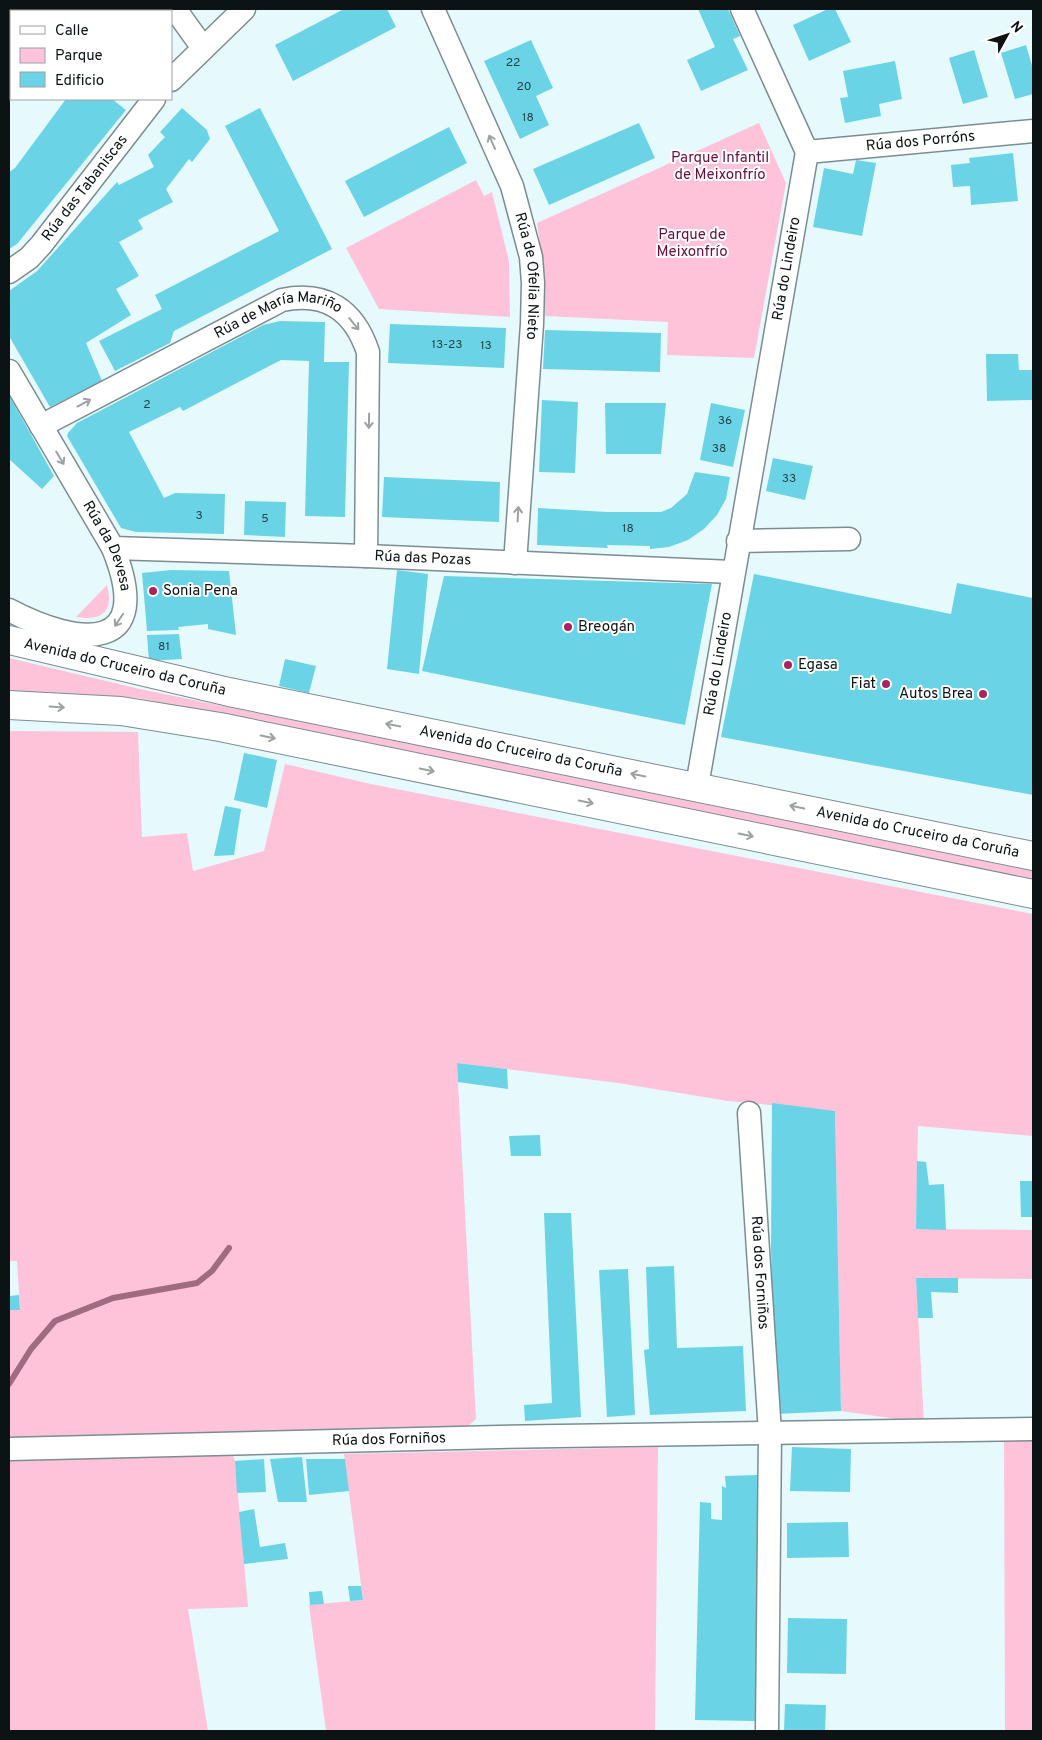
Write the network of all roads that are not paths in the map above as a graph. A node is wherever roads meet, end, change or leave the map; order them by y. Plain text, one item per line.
1 (175, 9) edge
2 (244, 9) edge
3 (433, 9) edge
4 (742, 9) edge
5 (203, 48) junction
6 (172, 79) edge
7 (153, 100) edge
8 (1033, 130) edge
9 (807, 152) junction
10 (9, 272) edge
11 (9, 371) edge
12 (41, 426) junction
13 (848, 540) dead end
14 (738, 541) junction
15 (113, 548) junction
16 (366, 556) junction
17 (515, 563) junction
18 (732, 572) junction
19 (9, 610) edge
20 (9, 640) edge
21 (9, 705) edge
22 (696, 786) junction
23 (1033, 856) edge
24 (1033, 894) edge
25 (749, 1113) dead end
26 (1033, 1429) edge
27 (770, 1433) junction
28 (9, 1449) edge
29 (767, 1731) edge

1 - 5 street
2 - 5 street
17 -> 3 street, Rúa de Ofelia Nieto
4 - 9 street
5 - 6 street
7 - 10 street, Rúa das Tabaniscas
8 - 9 street, Rúa dos Porróns
9 - 14 street, Rúa do Lindeiro
11 - 12 street, Rúa da Devesa
12 -> 15 street, Rúa da Devesa
12 -> 16 street, Rúa de María Mariño
13 - 14 street
14 - 18 street, Rúa do Lindeiro
15 - 16 street, Rúa das Pozas
15 -> 19 street, Rúa da Devesa
16 - 17 street, Rúa das Pozas
17 - 18 street, Rúa das Pozas
18 - 22 street, Rúa do Lindeiro
22 -> 20 main road, Avenida do Cruceiro da Coruña
21 -> 24 main road
23 -> 22 main road, Avenida do Cruceiro da Coruña
25 - 27 street, Rúa dos Forniños
26 - 27 street, Rúa dos Forniños
27 - 28 street, Rúa dos Forniños
27 - 29 street, Rúa dos Forniños

